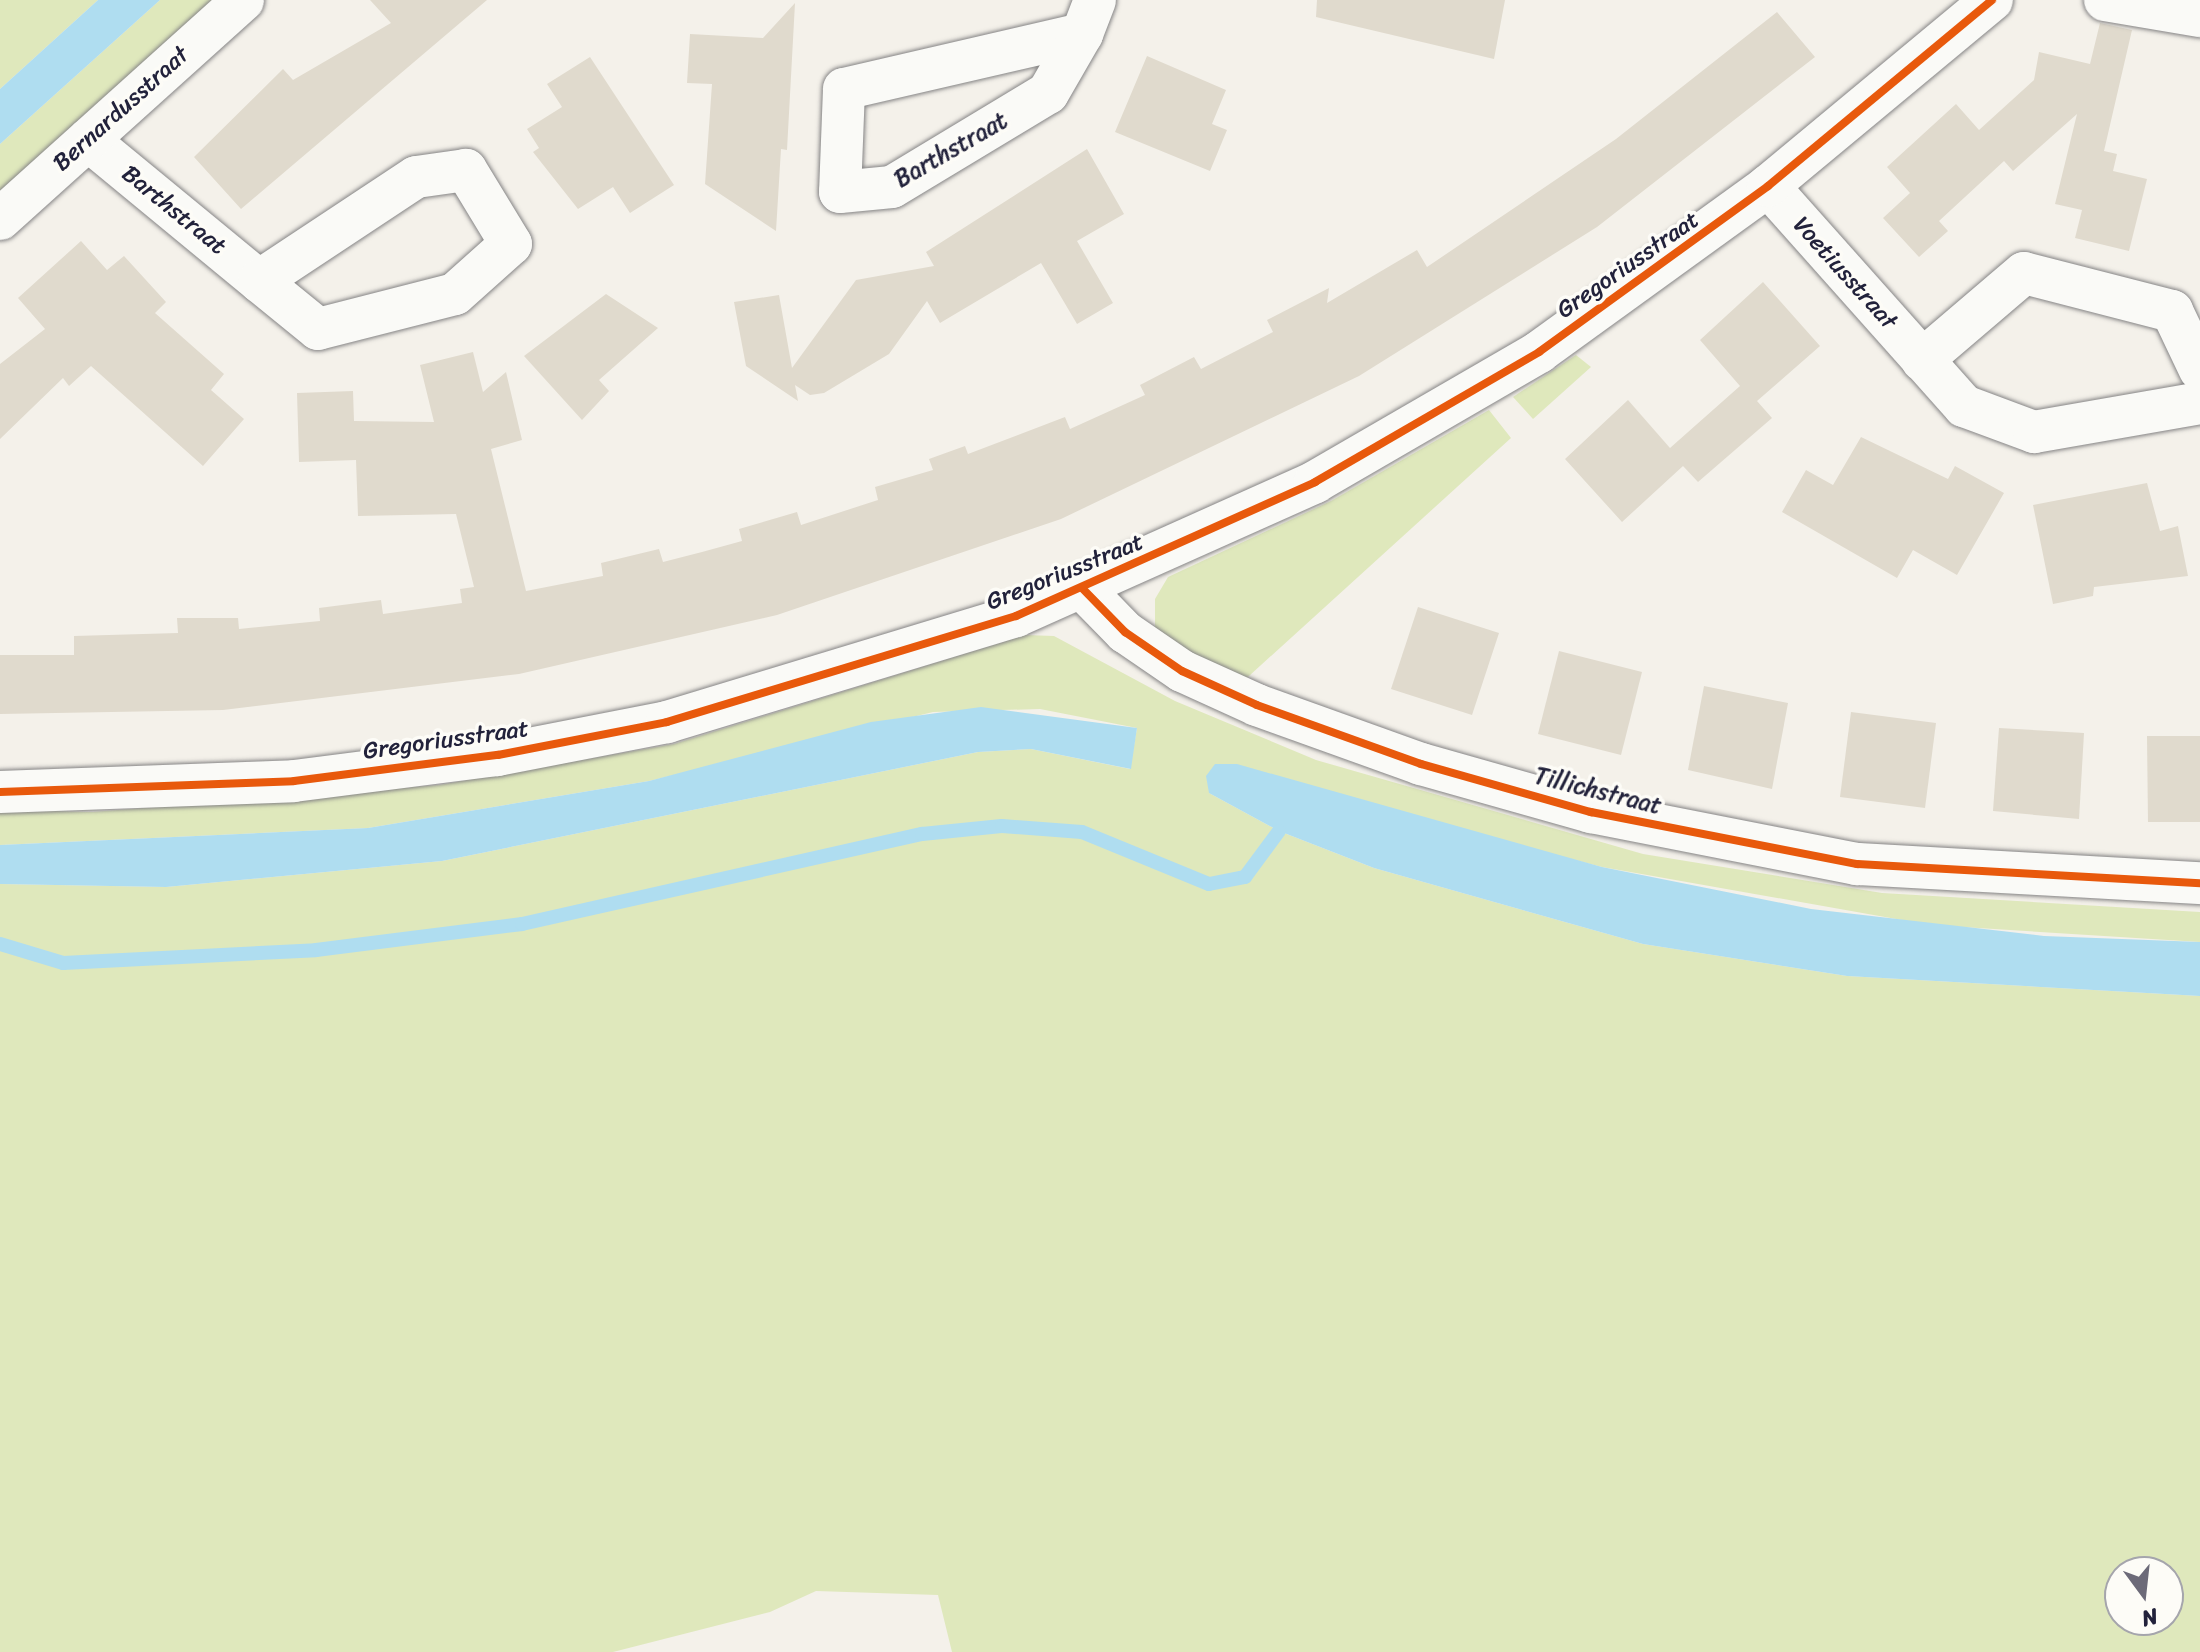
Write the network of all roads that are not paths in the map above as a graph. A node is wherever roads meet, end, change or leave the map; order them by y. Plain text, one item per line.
1 (243, 0) edge
2 (1992, 0) edge
3 (2105, 0) edge
4 (2200, 16) edge
5 (1088, 17) edge
6 (88, 140) junction
7 (1768, 186) junction
8 (0, 219) edge
9 (259, 281) junction
10 (1922, 360) junction
11 (2200, 370) edge
12 (2200, 403) edge
13 (1082, 588) junction
14 (0, 792) edge
15 (2200, 883) edge

1 - 6 street, Bernardusstraat
2 - 7 street, Gregoriusstraat
3 - 4 street
5 - 5 street, Barthstraat
6 - 8 street, Bernardusstraat
6 - 9 street, Barthstraat
7 - 10 street, Voetiusstraat
7 - 13 street, Gregoriusstraat
9 - 9 street, Barthstraat
10 - 11 street
10 - 12 street, Voetiusstraat
13 - 14 street, Gregoriusstraat
13 - 15 street, Tillichstraat

